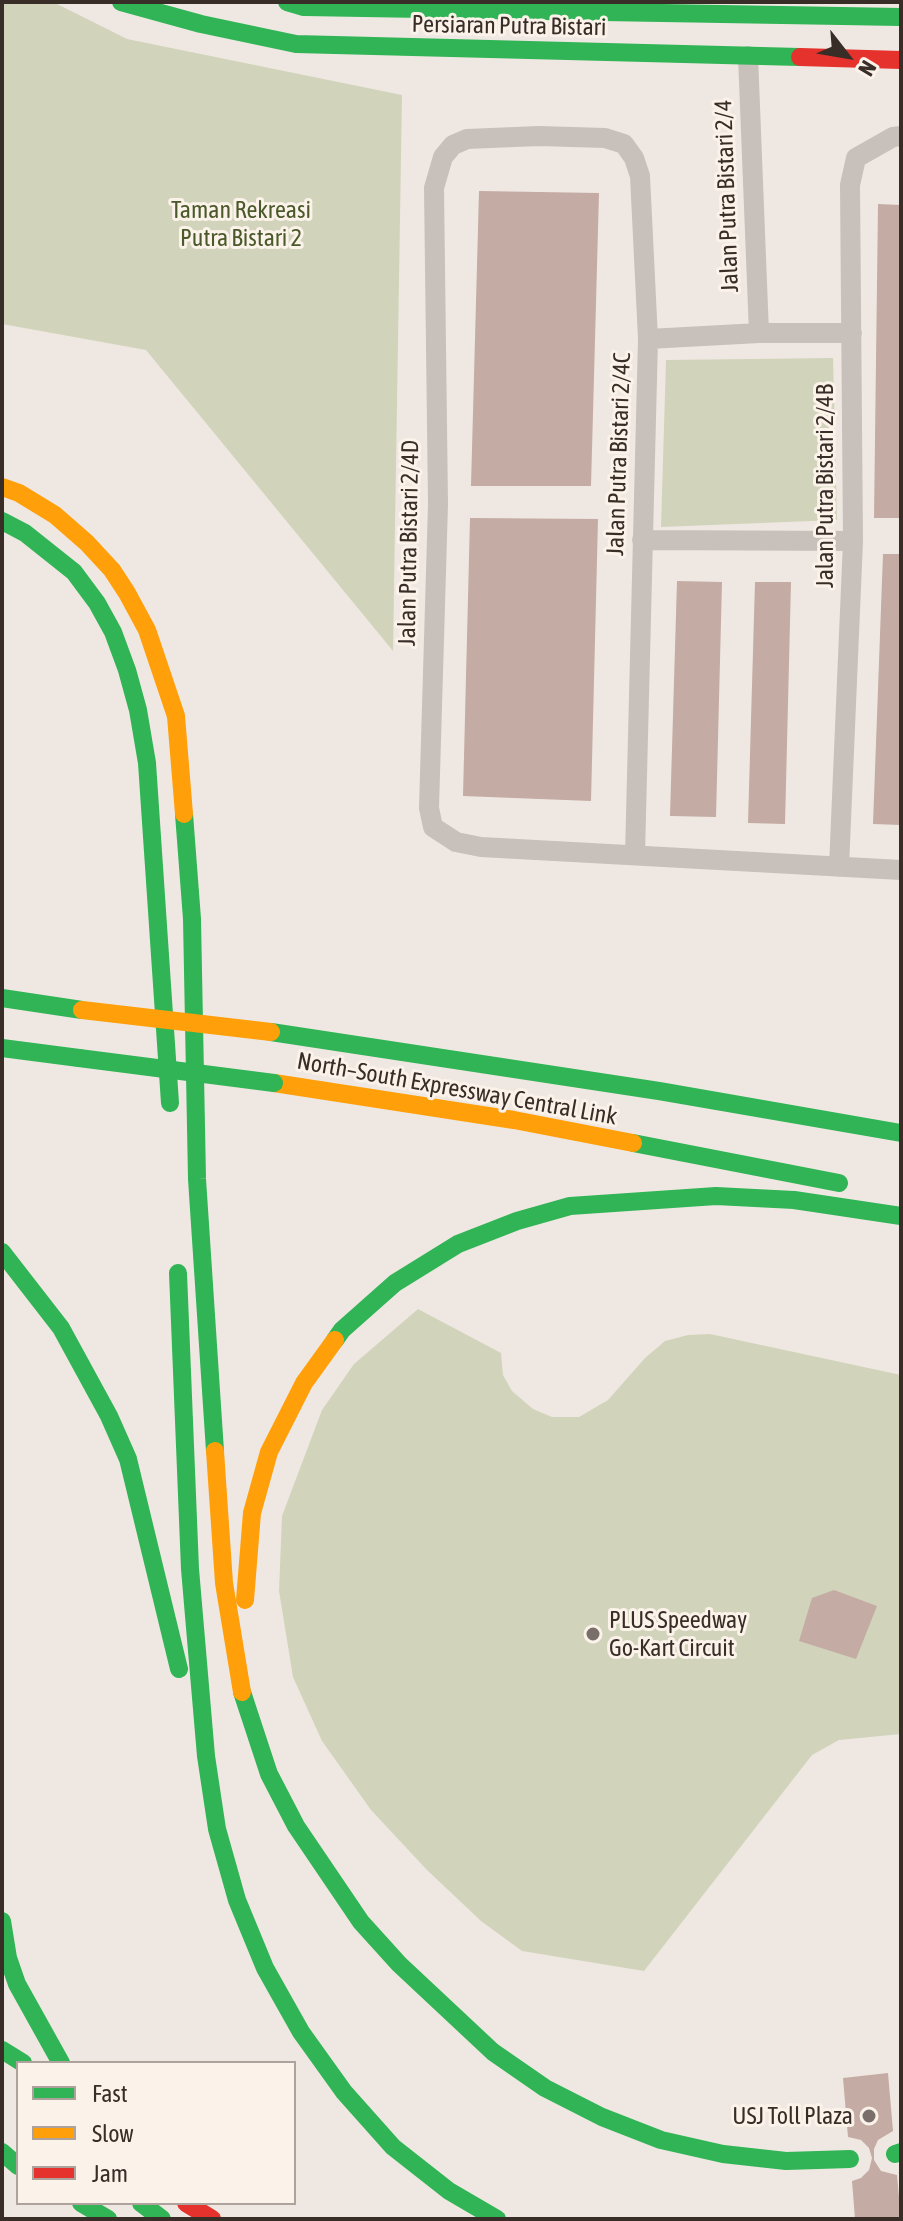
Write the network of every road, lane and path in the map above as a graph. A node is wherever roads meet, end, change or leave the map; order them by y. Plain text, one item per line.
1 (121, 2) edge
2 (287, 2) edge
3 (901, 17) edge
4 (748, 56) junction
5 (901, 60) edge
6 (539, 136) joint
7 (901, 136) edge
8 (759, 333) junction
9 (852, 333) junction
10 (648, 339) junction
11 (2, 487) edge
12 (2, 521) edge
13 (642, 540) junction
14 (853, 541) junction
15 (635, 855) junction
16 (839, 867) junction
17 (901, 870) edge
18 (6, 998) edge
19 (2, 1048) edge
20 (170, 1117) dead end
21 (901, 1133) edge
22 (855, 1186) dead end
23 (901, 1216) edge
24 (2, 1252) edge
25 (177, 1256) dead end
26 (246, 1710) junction
27 (206, 1756) junction
28 (2, 1921) edge
29 (2, 2050) edge
30 (20, 2061) edge
31 (60, 2061) edge
32 (850, 2159) dead end
33 (84, 2205) edge
34 (144, 2205) edge
35 (189, 2205) edge
36 (213, 2205) edge
37 (108, 2219) edge
38 (162, 2219) edge
39 (212, 2219) edge
40 (233, 2219) edge
41 (497, 2219) edge

1 - 4 main road, Persiaran Putra Bistari
2 - 3 main road, Persiaran Putra Bistari
4 - 5 main road, Persiaran Putra Bistari
4 - 8 street, Jalan Putra Bistari 2/4
6 - 10 street, Jalan Putra Bistari 2/4C
6 - 15 street, Jalan Putra Bistari 2/4D
7 - 9 street, Jalan Putra Bistari 2/4B
8 - 9 street
8 - 10 street
9 - 14 street, Jalan Putra Bistari 2/4B
10 - 13 street, Jalan Putra Bistari 2/4C
11 - 26 main road
12 - 20 main road
13 - 14 street
13 - 15 street, Jalan Putra Bistari 2/4C
14 - 16 street, Jalan Putra Bistari 2/4B
15 - 16 street
16 - 17 street
18 - 21 main road, North–South Expressway Central Link, bridge
19 - 22 main road, North–South Expressway Central Link, bridge
23 - 26 main road
24 - 27 main road
25 - 27 main road
26 - 32 main road
27 - 41 main road
28 - 31 main road
29 - 30 main road
33 - 37 main road
34 - 38 main road
35 - 39 main road
36 - 40 main road

